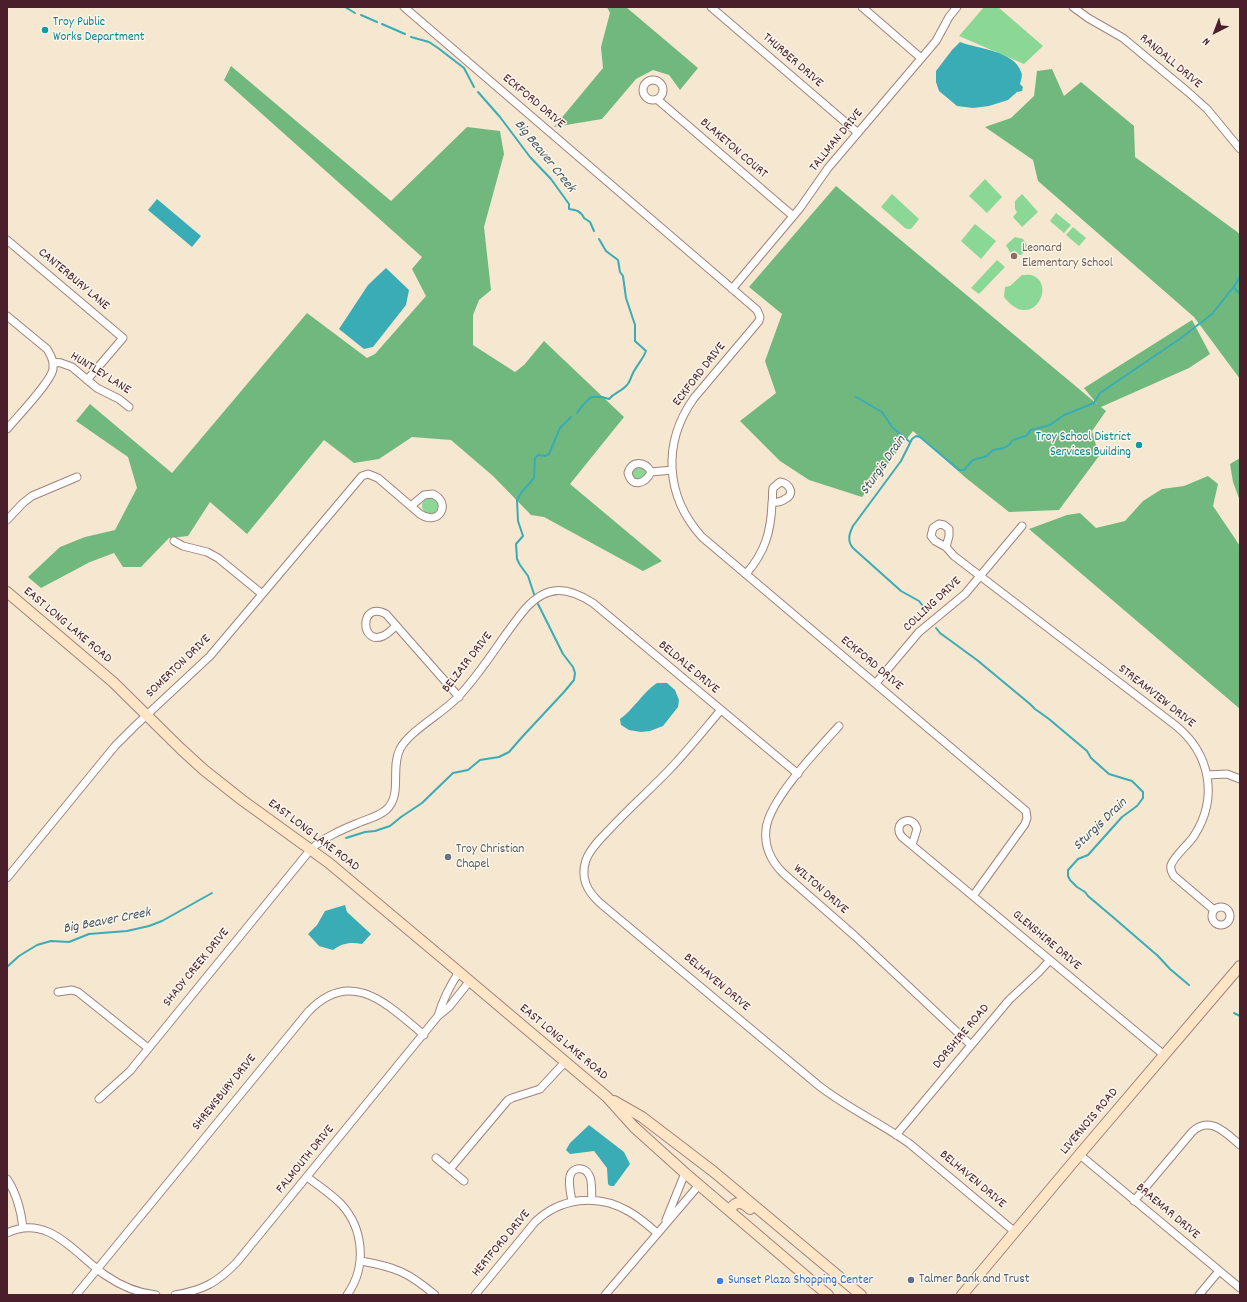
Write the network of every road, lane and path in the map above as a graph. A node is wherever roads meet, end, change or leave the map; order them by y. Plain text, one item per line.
1 (404, 7) edge
2 (711, 7) edge
3 (862, 7) edge
4 (957, 7) edge
5 (1073, 7) edge
6 (921, 58) junction
7 (658, 100) dead end
8 (858, 133) junction
9 (1240, 149) edge
10 (793, 216) junction
11 (7, 240) edge
12 (732, 289) junction
13 (7, 316) edge
14 (53, 362) junction
15 (87, 380) junction
16 (129, 406) dead end
17 (7, 429) edge
18 (672, 470) junction
19 (651, 472) dead end
20 (77, 477) dead end
21 (772, 503) dead end
22 (411, 506) dead end
23 (7, 520) edge
24 (1022, 526) dead end
25 (174, 541) dead end
26 (946, 547) dead end
27 (746, 574) junction
28 (979, 576) junction
29 (558, 590) joint
30 (7, 592) edge
31 (262, 594) junction
32 (396, 626) dead end
33 (876, 683) junction
34 (459, 696) junction
35 (720, 711) junction
36 (147, 715) junction
37 (839, 726) dead end
38 (798, 774) junction
39 (1207, 775) junction
40 (1240, 779) edge
41 (912, 845) dead end
42 (311, 849) junction
43 (7, 878) edge
44 (973, 896) junction
45 (1214, 910) dead end
46 (1050, 960) junction
47 (1240, 966) edge
48 (459, 972) junction
49 (469, 982) junction
50 (58, 992) dead end
51 (438, 1016) junction
52 (424, 1035) junction
53 (971, 1045) junction
54 (148, 1048) junction
55 (1164, 1055) junction
56 (565, 1062) junction
57 (607, 1097) junction
58 (99, 1099) dead end
59 (896, 1134) junction
60 (1240, 1145) edge
61 (664, 1154) junction
62 (1080, 1155) junction
63 (436, 1158) dead end
64 (450, 1169) junction
65 (685, 1173) junction
66 (719, 1176) junction
67 (308, 1177) junction
68 (7, 1179) edge
69 (464, 1181) dead end
70 (699, 1185) junction
71 (592, 1200) junction
72 (1134, 1201) junction
73 (572, 1202) junction
74 (730, 1210) junction
75 (23, 1228) junction
76 (660, 1230) junction
77 (1015, 1232) junction
78 (7, 1233) edge
79 (361, 1261) junction
80 (97, 1269) junction
81 (1219, 1271) junction
82 (851, 1287) junction
83 (1240, 1288) edge
84 (76, 1295) edge
85 (156, 1295) edge
86 (174, 1295) edge
87 (347, 1295) edge
88 (435, 1295) edge
89 (475, 1295) edge
90 (605, 1295) edge
91 (828, 1295) edge
92 (861, 1295) edge
93 (962, 1295) edge
94 (1199, 1295) edge

1 - 12 street, ECKFORD DRIVE
2 - 8 street, THURBER DRIVE
3 - 6 street
4 - 6 street, TALLMAN DRIVE
5 - 9 street, RANDALL DRIVE
6 - 8 street, TALLMAN DRIVE
7 - 10 street, BLAKETON COURT
8 - 10 street, TALLMAN DRIVE
10 - 12 street, TALLMAN DRIVE
11 - 15 street, CANTERBURY LANE
12 - 18 street, ECKFORD DRIVE
13 - 14 street, HUNTLEY LANE
14 - 15 street, HUNTLEY LANE
14 - 17 street
15 - 16 street, HUNTLEY LANE
18 - 19 street
18 - 27 street, ECKFORD DRIVE
20 - 23 street
21 - 27 street
22 - 31 street, SOMERTON DRIVE
24 - 28 street, COLLING DRIVE
25 - 31 street
26 - 28 street, STREAMVIEW DRIVE
27 - 33 street, ECKFORD DRIVE
28 - 33 street, COLLING DRIVE
28 - 39 street, STREAMVIEW DRIVE
29 - 34 street, BELZAIR DRIVE
29 - 35 street, BELDALE DRIVE
30 - 36 main road, EAST LONG LAKE ROAD
31 - 36 street, SOMERTON DRIVE
32 - 34 street
33 - 44 street, ECKFORD DRIVE
34 - 42 street, BELZAIR DRIVE
35 - 38 street, BELDALE DRIVE
35 - 59 street, BELHAVEN DRIVE
36 - 42 main road, EAST LONG LAKE ROAD
36 - 43 street, SOMERTON DRIVE
37 - 38 street, WILTON DRIVE
38 - 53 street, WILTON DRIVE
39 - 40 street
39 - 45 street, STREAMVIEW DRIVE
41 - 44 street, GLENSHIRE DRIVE
42 - 48 main road, EAST LONG LAKE ROAD
42 - 54 street, SHADY CREEK DRIVE
44 - 46 street, GLENSHIRE DRIVE
46 - 53 street, DORSHIRE ROAD
46 - 55 street, GLENSHIRE DRIVE
47 - 55 main road, LIVERNOIS ROAD
48 - 49 main road, EAST LONG LAKE ROAD
48 - 51 street, FALMOUTH DRIVE
49 - 51 street, FALMOUTH DRIVE
49 - 56 main road, EAST LONG LAKE ROAD
50 - 54 street
51 - 52 street, FALMOUTH DRIVE
52 - 67 street, FALMOUTH DRIVE
52 - 80 street, SHREWSBURY DRIVE
53 - 59 street, DORSHIRE ROAD
54 - 58 street, SHADY CREEK DRIVE
55 - 62 main road, LIVERNOIS ROAD
56 - 57 main road, EAST LONG LAKE ROAD
56 - 64 street
57 - 61 main road, EAST LONG LAKE ROAD
57 - 66 main road, EAST LONG LAKE ROAD
59 - 77 street, BELHAVEN DRIVE
60 - 72 street
61 - 65 main road, EAST LONG LAKE ROAD
61 - 66 main road
62 - 72 street, BRAEMAR DRIVE
62 - 77 main road, LIVERNOIS ROAD
63 - 64 street
64 - 69 street
65 - 70 main road, EAST LONG LAKE ROAD
65 - 76 street
66 - 82 main road, EAST LONG LAKE ROAD
67 - 79 street
67 - 86 street, FALMOUTH DRIVE
68 - 75 street
70 - 74 main road, EAST LONG LAKE ROAD
70 - 76 street
71 - 73 street, HERTFORD DRIVE
71 - 73 street
71 - 76 street, HERTFORD DRIVE
72 - 81 street, BRAEMAR DRIVE
73 - 89 street, HERTFORD DRIVE
74 - 82 main road
74 - 91 main road, EAST LONG LAKE ROAD
75 - 78 street
75 - 80 street
76 - 90 street
77 - 93 main road, LIVERNOIS ROAD
79 - 87 street
79 - 88 street
80 - 84 street, SHREWSBURY DRIVE
80 - 85 street
81 - 83 street, BRAEMAR DRIVE
81 - 94 street
82 - 92 main road, EAST LONG LAKE ROAD

